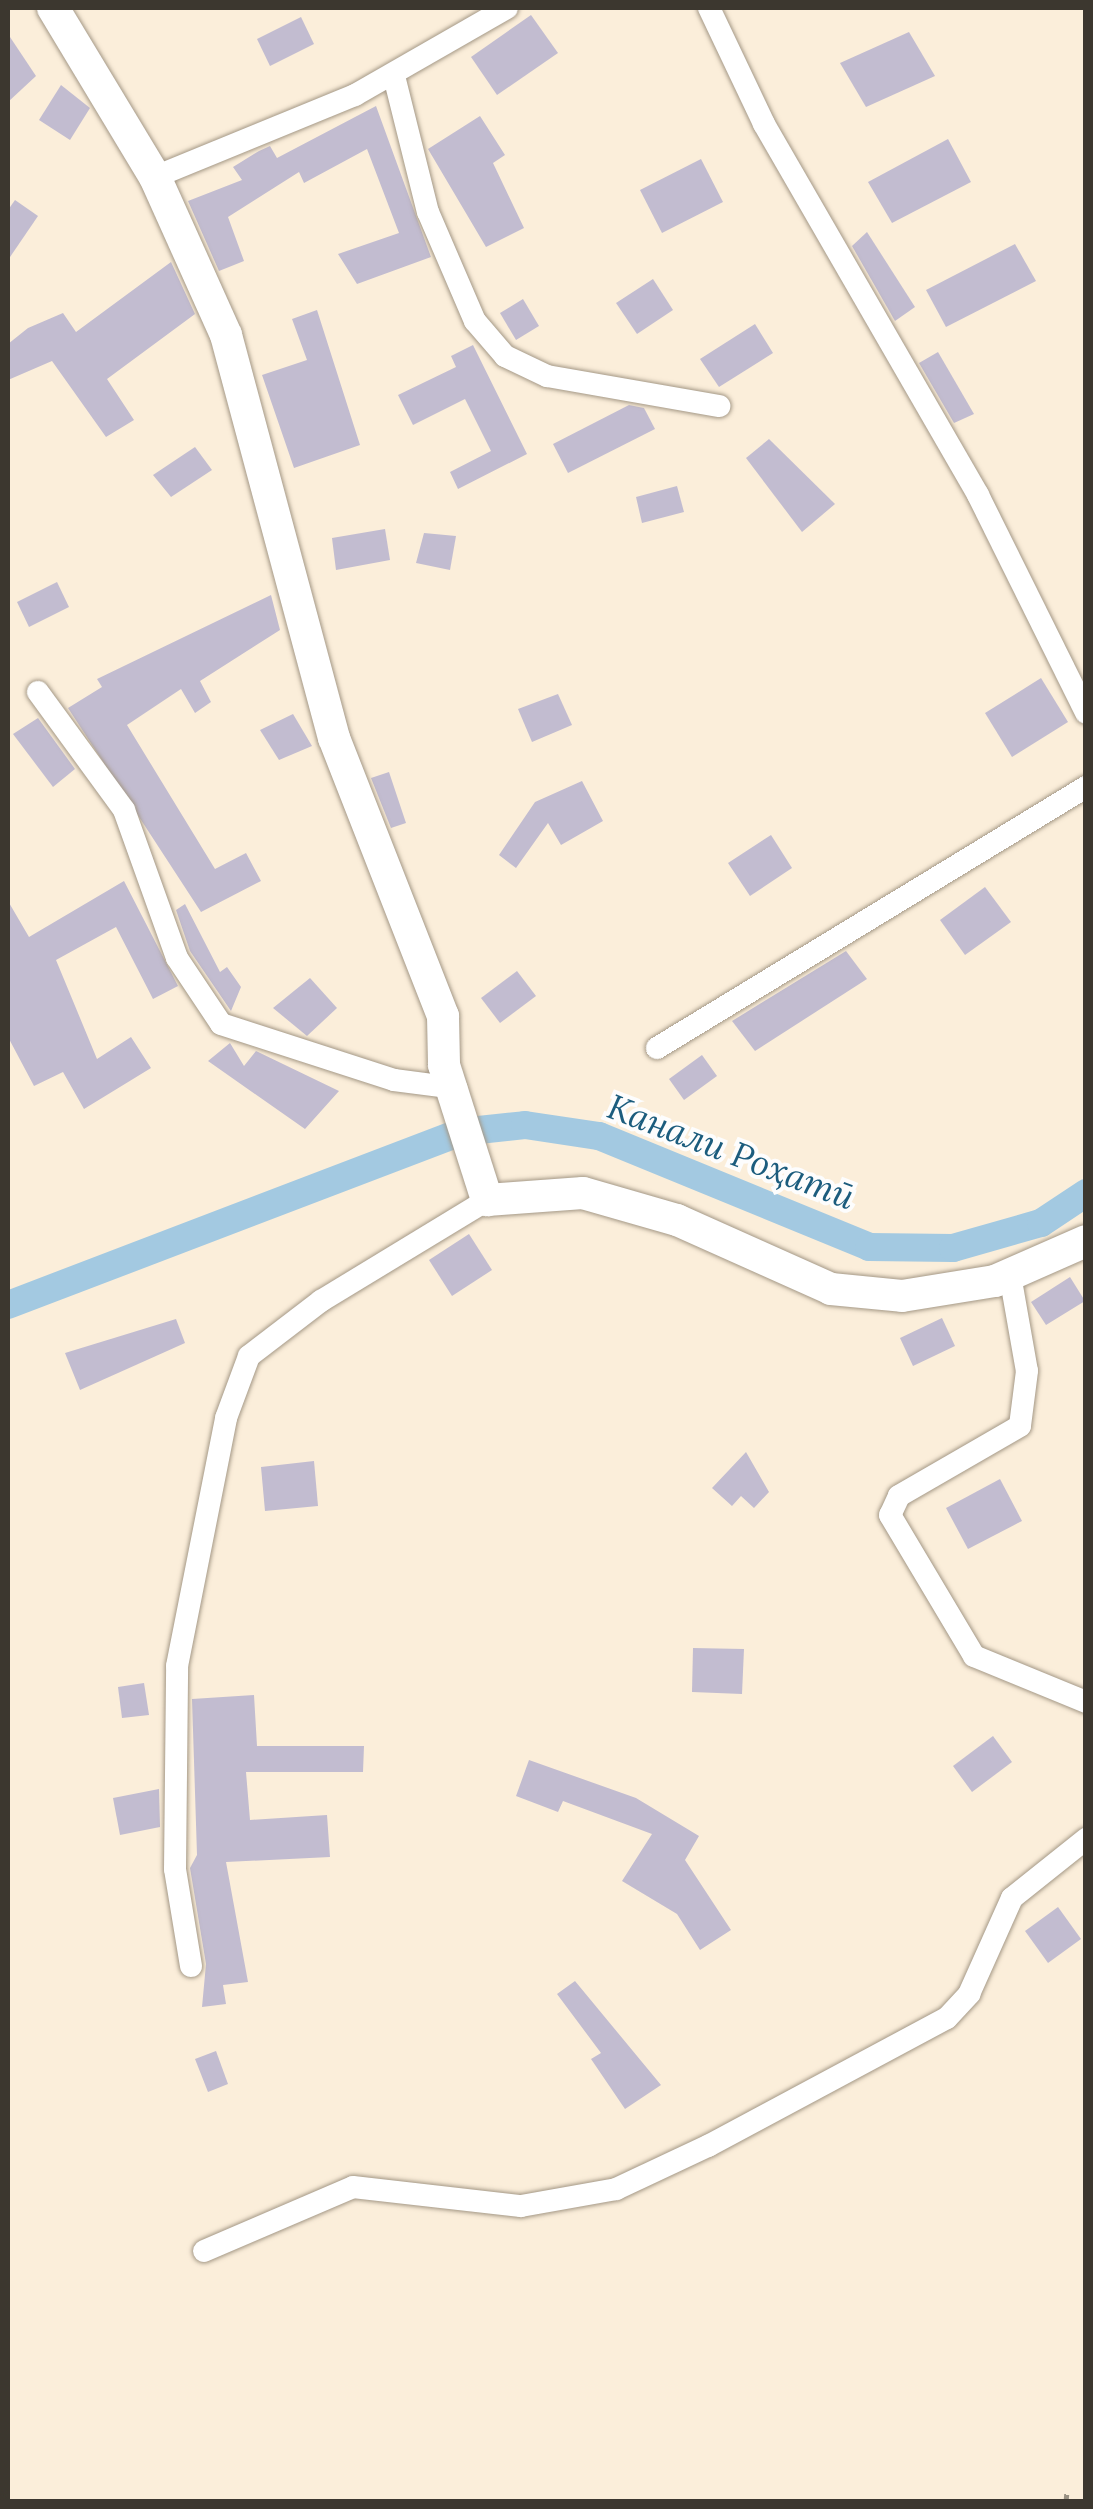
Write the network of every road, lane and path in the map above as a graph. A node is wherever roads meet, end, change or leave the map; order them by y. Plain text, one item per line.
1 (53, 8) edge
2 (709, 8) edge
3 (499, 10) edge
4 (394, 76) junction
5 (155, 177) junction
6 (719, 406) dead end
7 (38, 692) dead end
8 (1086, 713) edge
9 (1086, 787) edge
10 (658, 1048) dead end
11 (461, 1102) junction
12 (487, 1200) junction
13 (1086, 1241) edge
14 (1010, 1275) junction
15 (1086, 1702) edge
16 (1086, 1840) edge
17 (191, 1966) dead end
18 (204, 2251) dead end
19 (1068, 2490) dead end
20 (1066, 2502) edge

1 - 5 street
2 - 8 street
3 - 4 street
4 - 5 street
4 - 6 street
5 - 11 street
7 - 11 street
9 - 10 street
11 - 12 street
12 - 14 street
12 - 17 street
13 - 14 street
14 - 15 street
16 - 18 street
19 - 20 path

